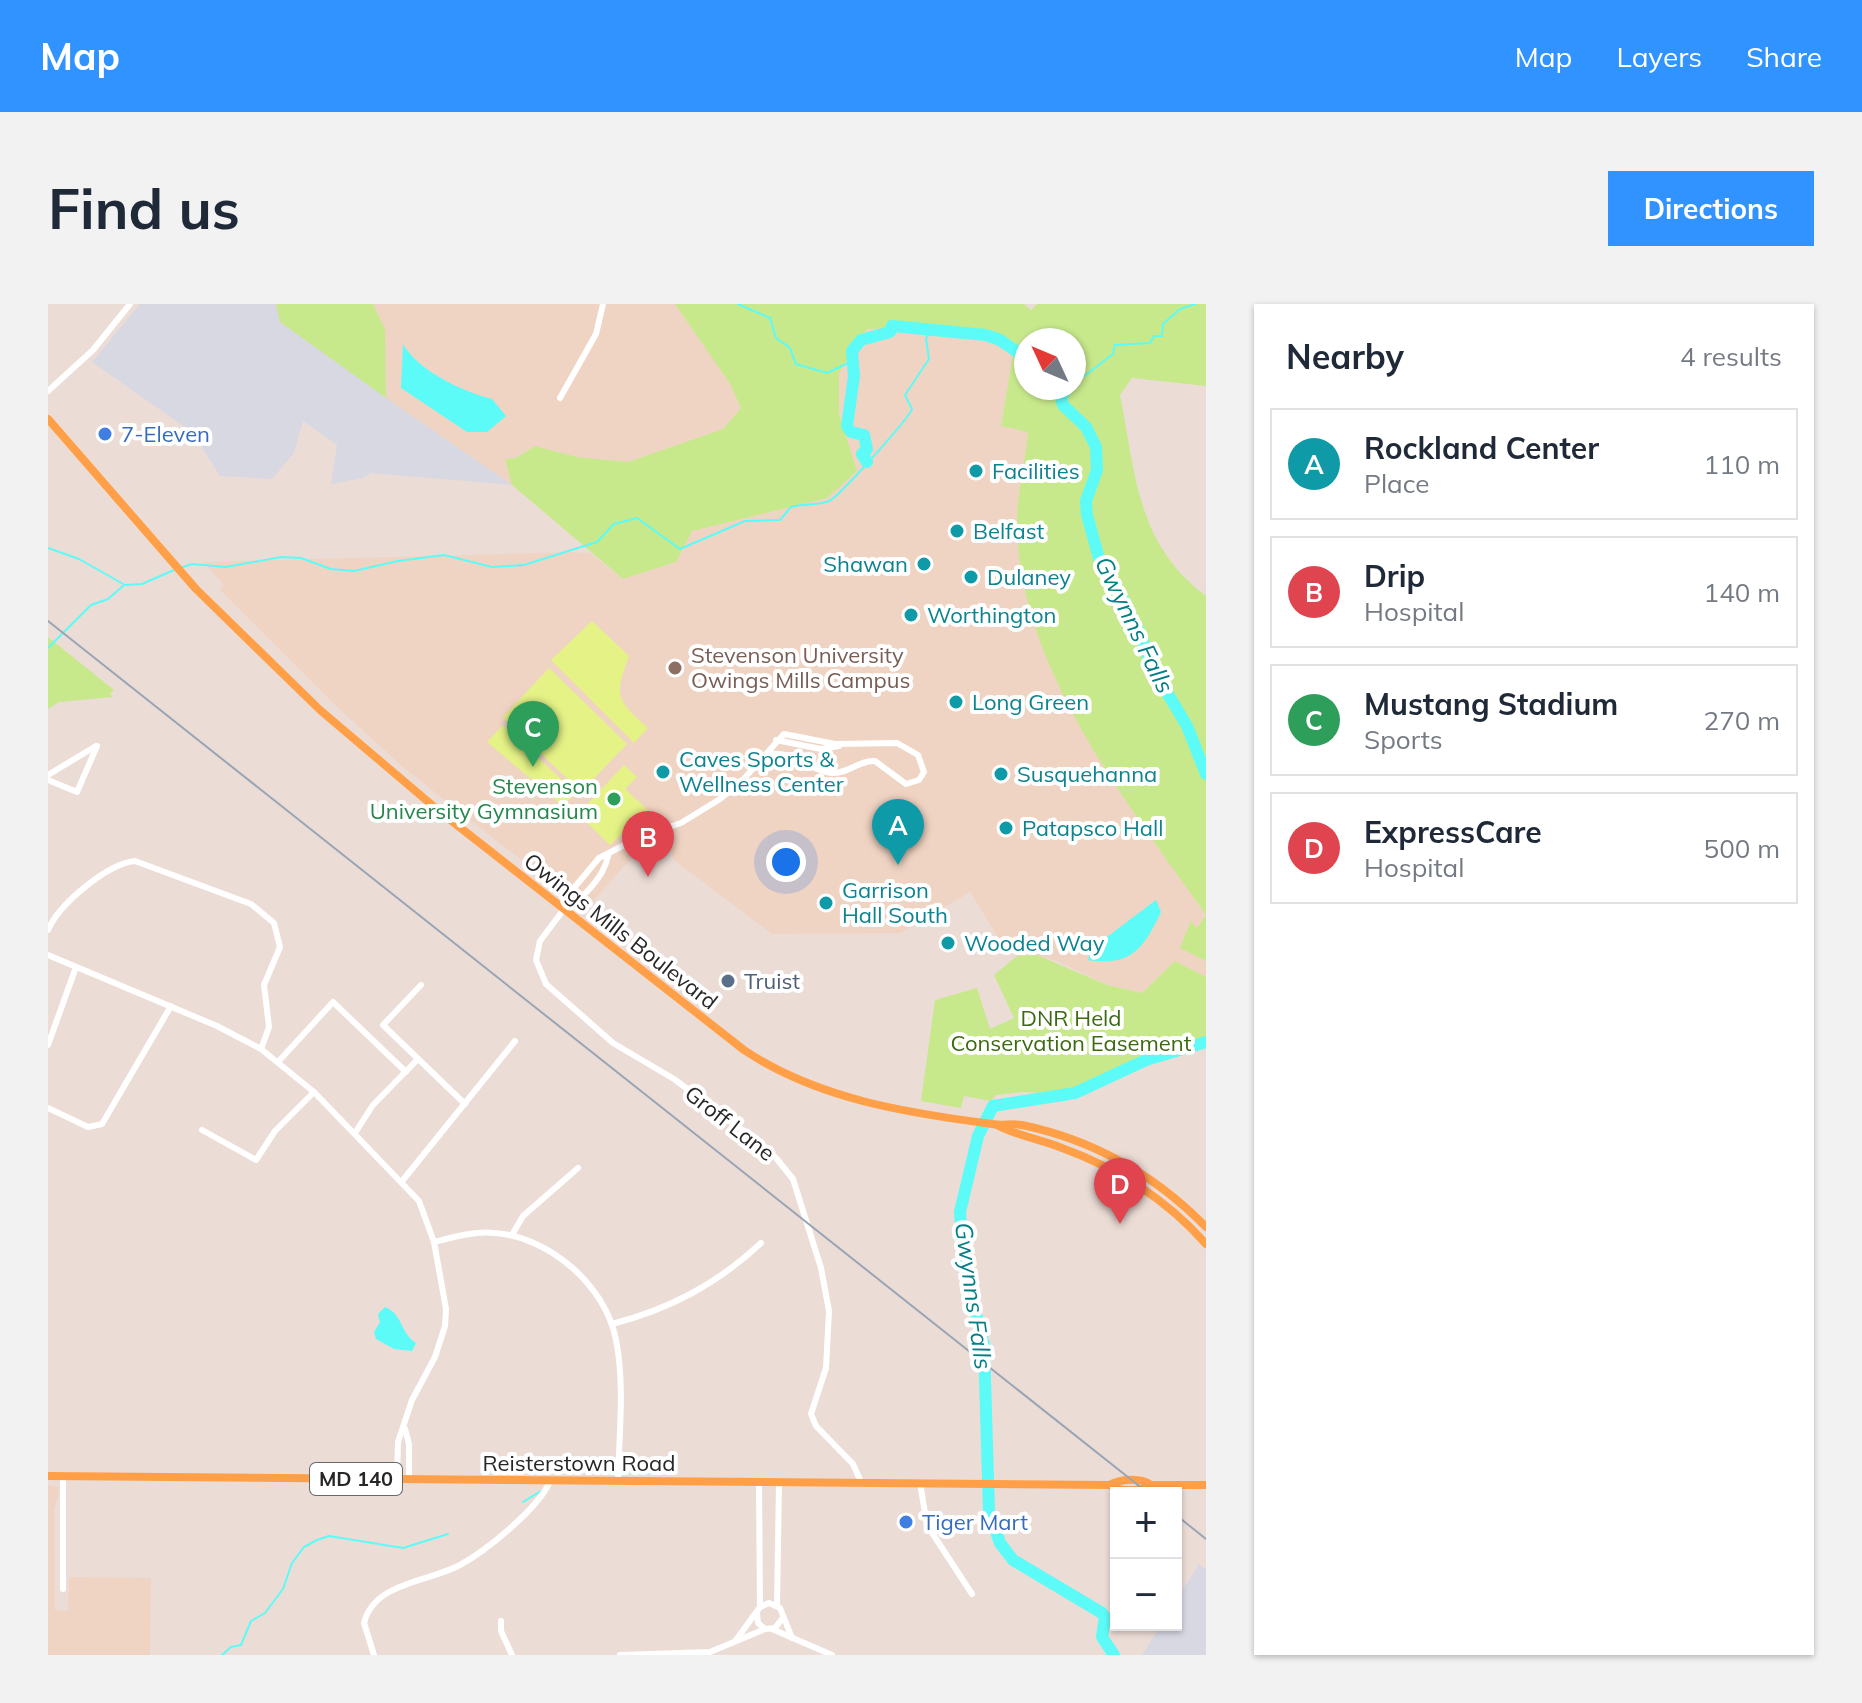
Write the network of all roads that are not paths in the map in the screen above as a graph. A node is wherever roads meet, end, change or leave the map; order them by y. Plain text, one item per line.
1 (130, 304) edge
2 (603, 304) edge
3 (48, 391) edge
4 (560, 398) dead end
5 (48, 419) edge
6 (765, 755) junction
7 (48, 778) edge
8 (608, 856) junction
9 (588, 870) junction
10 (597, 878) junction
11 (564, 909) junction
12 (48, 930) edge
13 (48, 955) edge
14 (76, 967) junction
15 (421, 985) dead end
16 (171, 1006) junction
17 (515, 1041) dead end
18 (48, 1045) edge
19 (261, 1049) junction
20 (418, 1059) junction
21 (278, 1062) junction
22 (406, 1072) junction
23 (314, 1092) junction
24 (465, 1104) junction
25 (48, 1108) edge
26 (996, 1125) junction
27 (202, 1130) dead end
28 (355, 1133) junction
29 (578, 1168) dead end
30 (403, 1180) junction
31 (1206, 1227) edge
32 (512, 1235) junction
33 (434, 1242) junction
34 (761, 1243) dead end
35 (1206, 1244) edge
36 (612, 1324) junction
37 (405, 1429) junction
38 (48, 1476) edge
39 (63, 1476) junction
40 (397, 1479) junction
41 (409, 1479) junction
42 (550, 1481) junction
43 (618, 1481) junction
44 (759, 1482) junction
45 (779, 1482) junction
46 (861, 1482) junction
47 (920, 1483) junction
48 (1109, 1485) junction
49 (1151, 1485) junction
50 (1206, 1485) edge
51 (1115, 1487) edge
52 (1148, 1487) edge
53 (63, 1589) dead end
54 (972, 1594) dead end
55 (777, 1605) junction
56 (759, 1611) junction
57 (782, 1619) junction
58 (501, 1621) dead end
59 (769, 1629) junction
60 (792, 1638) junction
61 (734, 1643) junction
62 (374, 1655) edge
63 (512, 1655) edge
64 (620, 1655) edge
65 (832, 1655) edge

1 - 3 street
2 - 4 street
5 - 11 main road, Owings Mills Boulevard
6 - 6 street
6 - 8 street
7 - 7 street
8 - 9 street
8 - 10 street
9 - 10 street
9 - 11 street
10 - 11 street
11 - 26 main road, Owings Mills Boulevard
11 - 46 street, Groff Lane
12 - 19 street
13 - 14 street
14 - 16 street
14 - 18 street
15 - 20 street
16 - 19 street
16 - 25 street
17 - 24 street
19 - 21 street
20 - 22 street
20 - 24 street
21 - 22 street
21 - 23 street
22 - 28 street
23 - 27 street
23 - 28 street
24 - 30 street
26 - 31 main road, Owings Mills Boulevard
26 - 35 main road, Owings Mills Boulevard
28 - 30 street
29 - 32 street
30 - 33 street
32 - 33 street
32 - 36 street
33 - 37 street
34 - 36 street
36 - 43 street
37 - 40 street
37 - 41 street
38 - 39 main road, Reisterstown Road / MD 140
39 - 40 main road, Reisterstown Road / MD 140
39 - 53 street
40 - 41 main road, Reisterstown Road / MD 140
41 - 42 main road, Reisterstown Road / MD 140
42 - 43 main road, Reisterstown Road / MD 140
42 - 62 street
43 - 44 main road, Reisterstown Road / MD 140
44 - 45 main road, Reisterstown Road / MD 140
44 - 56 street
45 - 46 main road, Reisterstown Road / MD 140
45 - 55 street
46 - 47 main road, Reisterstown Road / MD 140
47 - 48 main road, Reisterstown Road / MD 140
47 - 54 street
48 - 49 main road, Reisterstown Road / MD 140
48 - 51 main road, Reisterstown Road / MD 140
49 - 50 main road, Reisterstown Road / MD 140
49 - 52 main road, Reisterstown Road / MD 140
55 - 56 street
55 - 57 street
56 - 59 street
56 - 61 street
57 - 59 street
57 - 60 street
58 - 63 street
59 - 60 street
59 - 61 street
60 - 65 street
61 - 64 street

